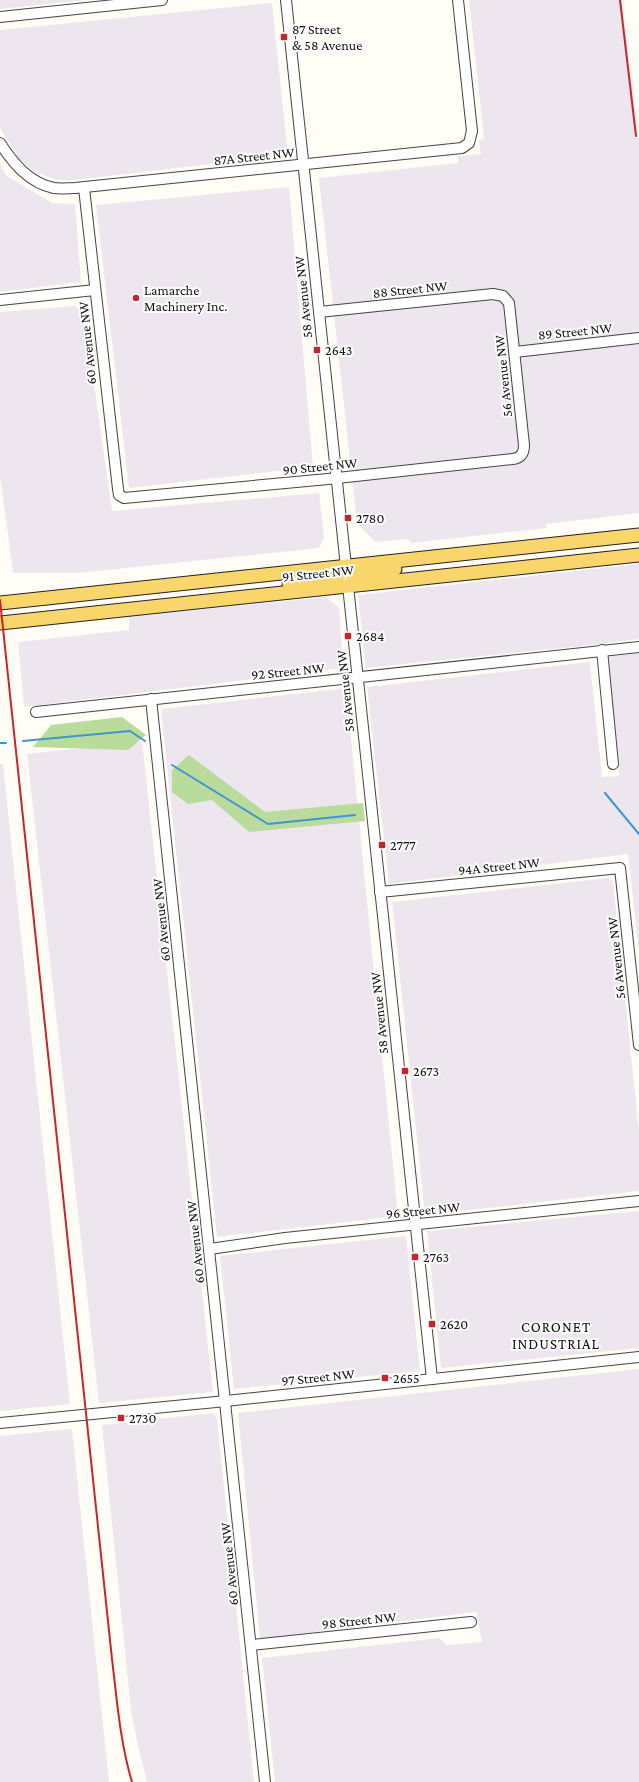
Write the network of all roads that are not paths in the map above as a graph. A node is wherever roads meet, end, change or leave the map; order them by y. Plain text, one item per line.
1 (162, 0) edge
2 (286, 0) edge
3 (458, 0) edge
4 (0, 17) edge
5 (0, 143) edge
6 (303, 165) junction
7 (84, 188) junction
8 (95, 290) junction
9 (503, 296) joint
10 (0, 300) edge
11 (319, 312) junction
12 (639, 338) edge
13 (515, 352) junction
14 (522, 455) joint
15 (337, 478) junction
16 (119, 495) joint
17 (639, 535) edge
18 (458, 555) junction
19 (639, 555) edge
20 (346, 566) junction
21 (348, 586) junction
22 (227, 599) junction
23 (0, 603) edge
24 (0, 623) edge
25 (639, 647) edge
26 (602, 650) junction
27 (358, 678) junction
28 (151, 699) junction
29 (36, 712) dead end
30 (613, 764) dead end
31 (620, 868) joint
32 (380, 892) junction
33 (639, 1044) edge
34 (639, 1201) edge
35 (415, 1224) junction
36 (210, 1249) junction
37 (639, 1357) edge
38 (432, 1379) junction
39 (226, 1401) junction
40 (0, 1423) edge
41 (471, 1622) dead end
42 (251, 1645) junction
43 (265, 1782) edge

1 - 4 street
2 - 6 street, 58 Avenue NW
3 - 6 street, 87A Street NW
5 - 7 street, 87A Street NW
6 - 7 street, 87A Street NW
6 - 11 street, 58 Avenue NW
7 - 8 street, 60 Avenue NW
8 - 10 street
8 - 16 street, 60 Avenue NW
9 - 11 street, 88 Street NW
9 - 13 street, 56 Avenue NW
11 - 15 street, 58 Avenue NW
12 - 13 street, 89 Street NW
13 - 14 street, 56 Avenue NW
14 - 15 street, 90 Street NW
15 - 16 street, 90 Street NW
15 - 20 street, 58 Avenue NW
17 - 18 main road, 91 Street NW
18 - 20 main road, 91 Street NW
18 - 21 main road
19 - 21 main road, 91 Street NW
20 - 21 street, 58 Avenue NW
20 - 22 main road
20 - 23 main road, 91 Street NW
21 - 22 main road, 91 Street NW
21 - 27 street, 58 Avenue NW
22 - 24 main road, 91 Street NW
25 - 26 street, 92 Street NW
26 - 27 street, 92 Street NW
26 - 30 street
27 - 28 street, 92 Street NW
27 - 32 street, 58 Avenue NW
28 - 29 street, 92 Street NW
28 - 36 street, 60 Avenue NW
31 - 32 street, 94A Street NW
31 - 33 street, 56 Avenue NW
32 - 35 street, 58 Avenue NW
34 - 35 street, 96 Street NW
35 - 36 street, 96 Street NW
35 - 38 street, 58 Avenue NW
36 - 39 street, 60 Avenue NW
37 - 38 street, 97 Street NW
38 - 39 street, 97 Street NW
39 - 40 street, 97 Street NW
39 - 42 street, 60 Avenue NW
41 - 42 street, 98 Street NW
42 - 43 street, 60 Avenue NW

